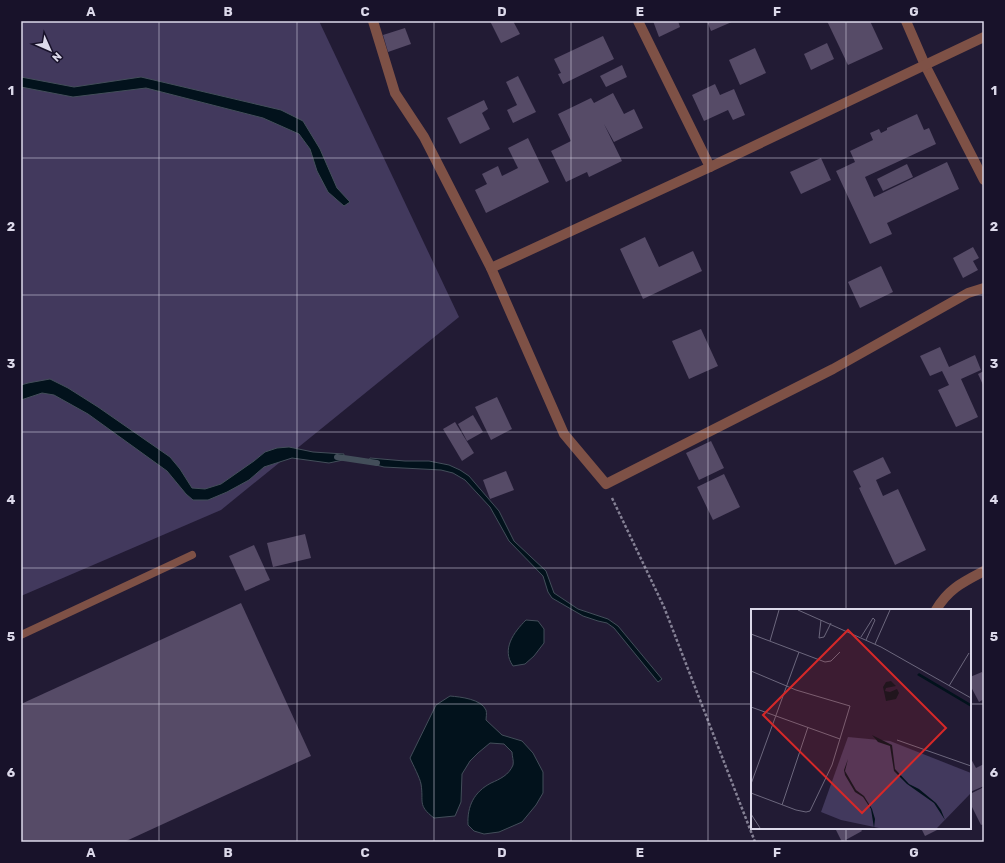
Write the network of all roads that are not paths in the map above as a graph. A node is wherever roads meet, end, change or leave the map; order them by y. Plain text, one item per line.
1 (373, 21) edge
2 (638, 21) edge
3 (906, 21) edge
4 (984, 37) edge
5 (925, 65) junction
6 (710, 167) junction
7 (984, 180) edge
8 (492, 268) junction
9 (984, 288) edge
10 (192, 555) dead end
11 (984, 571) edge
12 (937, 609) edge
13 (21, 635) edge

1 - 8 street
2 - 6 street
3 - 5 street
4 - 5 street
5 - 6 street
5 - 7 street
6 - 8 street
8 - 9 street
10 - 13 lane
11 - 12 street

